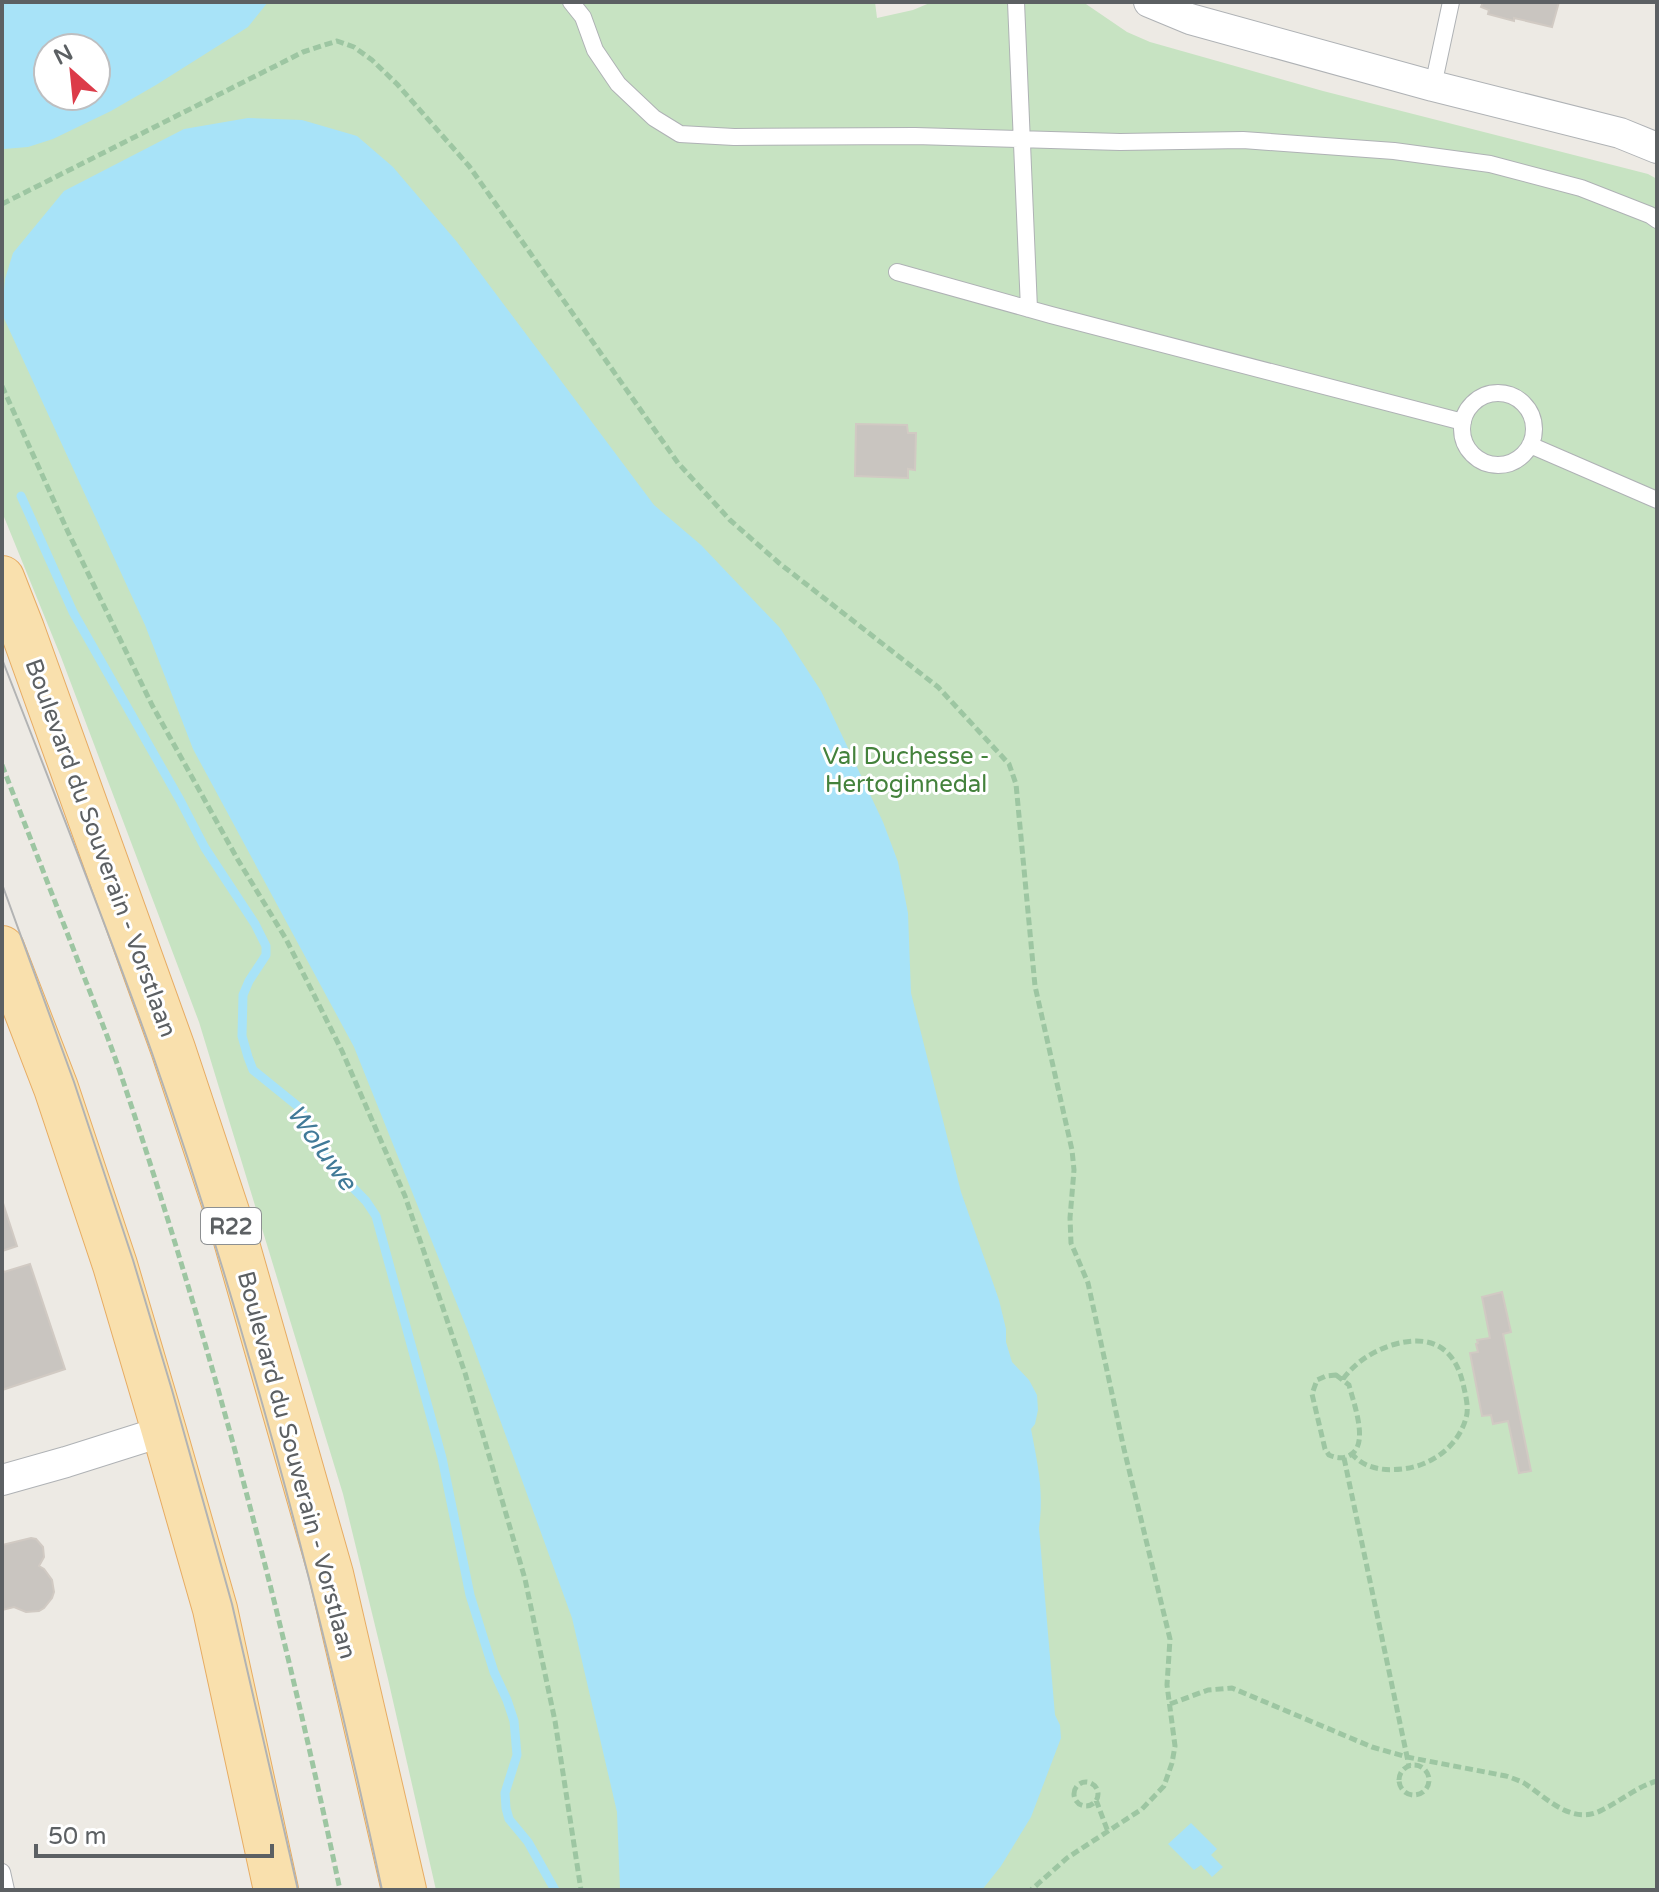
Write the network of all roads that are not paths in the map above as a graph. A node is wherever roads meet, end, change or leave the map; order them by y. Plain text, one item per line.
1 (571, 2) edge
2 (1016, 2) edge
3 (1149, 2) edge
4 (1451, 2) edge
5 (1433, 86) junction
6 (1022, 139) junction
7 (1657, 148) edge
8 (1657, 220) edge
9 (897, 272) dead end
10 (1029, 309) junction
11 (1463, 422) junction
12 (1530, 445) junction
13 (1657, 500) edge
14 (4, 590) edge
15 (2, 948) edge
16 (164, 1431) junction
17 (2, 1480) edge
18 (2, 1872) edge
19 (6, 1890) edge
20 (276, 1890) edge
21 (404, 1890) edge

1 - 6 lane
2 - 6 lane
3 - 5 street
4 - 5 lane
5 - 7 street
6 - 8 lane
6 - 10 lane
9 - 10 lane
10 - 11 lane
11 - 12 lane
11 - 12 lane
12 - 13 lane
14 - 21 main road, Boulevard du Souverain - Vorstlaan / R22
15 - 16 main road
16 - 17 street
16 - 20 main road
18 - 19 lane

